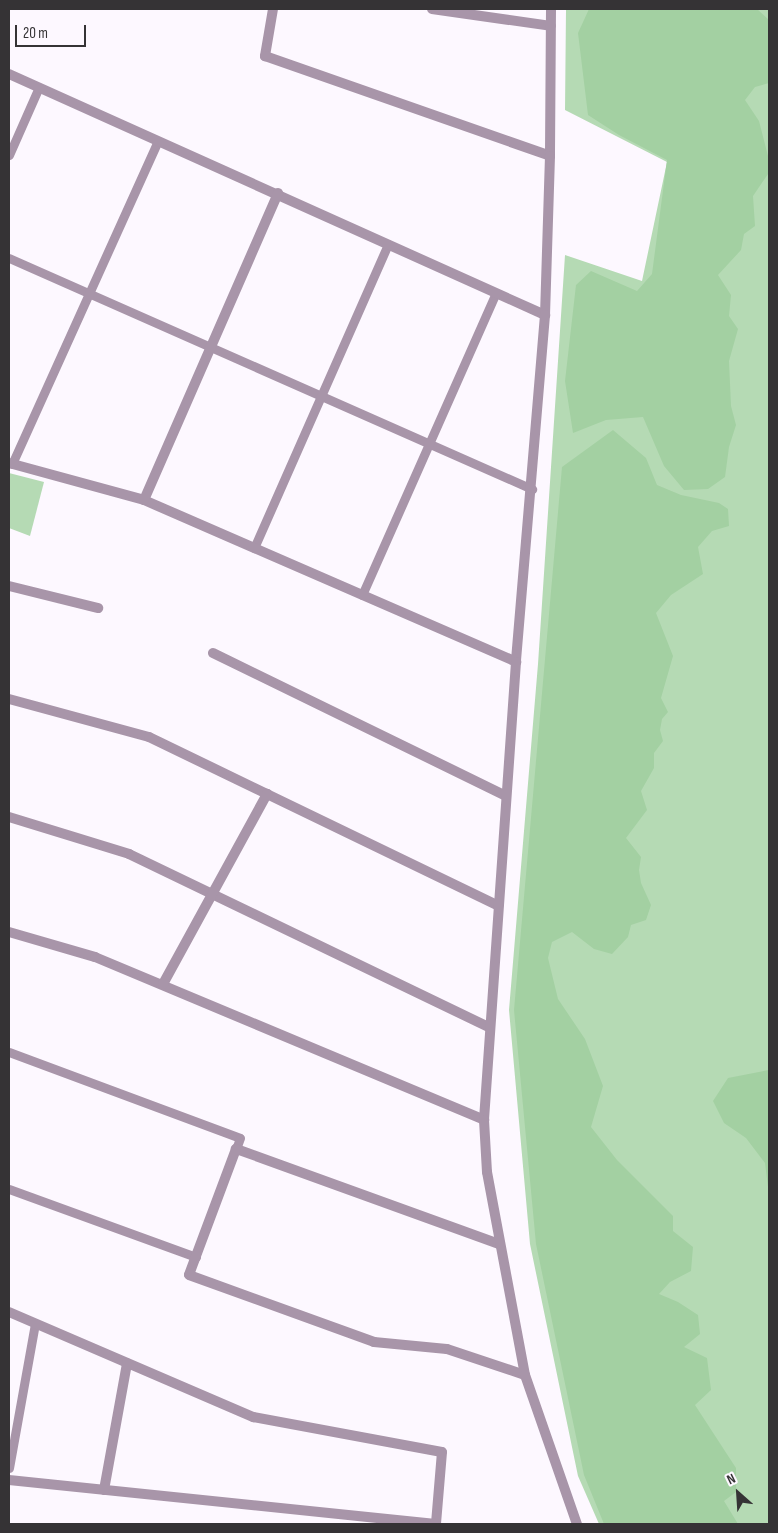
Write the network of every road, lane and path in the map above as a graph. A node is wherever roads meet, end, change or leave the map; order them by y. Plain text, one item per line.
1 (273, 9) edge
2 (432, 9) edge
3 (551, 9) edge
4 (551, 26) junction
5 (9, 74) edge
6 (38, 88) junction
7 (158, 141) junction
8 (9, 155) edge
9 (550, 156) junction
10 (278, 193) junction
11 (388, 244) junction
12 (9, 258) edge
13 (89, 293) junction
14 (496, 293) junction
15 (545, 315) junction
16 (212, 348) junction
17 (321, 396) junction
18 (429, 444) junction
19 (10, 464) edge
20 (532, 489) junction
21 (144, 500) junction
22 (254, 548) junction
23 (9, 586) edge
24 (362, 595) junction
25 (98, 608) dead end
26 (213, 653) dead end
27 (516, 662) junction
28 (9, 699) edge
29 (267, 794) junction
30 (506, 796) junction
31 (9, 817) edge
32 (213, 894) junction
33 (498, 906) junction
34 (9, 932) edge
35 (163, 984) junction
36 (489, 1027) junction
37 (9, 1052) edge
38 (484, 1120) junction
39 (236, 1149) junction
40 (9, 1189) edge
41 (499, 1244) junction
42 (196, 1257) junction
43 (9, 1312) edge
44 (35, 1323) junction
45 (127, 1363) junction
46 (524, 1375) junction
47 (9, 1468) edge
48 (9, 1480) edge
49 (104, 1490) junction
50 (436, 1524) edge
51 (577, 1524) edge

1 - 9 street
2 - 4 street
3 - 4 street
4 - 9 street
5 - 6 street
6 - 7 street
6 - 8 lane
7 - 10 street
7 - 13 lane
9 - 15 street
10 - 11 street
10 - 16 street
11 - 14 street
11 - 17 lane
12 - 13 lane
13 - 16 lane
13 - 19 lane
14 - 15 street
14 - 18 lane
15 - 20 street
16 - 17 lane
16 - 21 street
17 - 18 lane
17 - 22 lane
18 - 20 lane
18 - 24 lane
19 - 21 street
20 - 27 street
21 - 22 street
22 - 24 street
23 - 25 street
24 - 27 street
26 - 30 street
27 - 30 street
28 - 29 street
29 - 32 street
29 - 33 street
30 - 33 street
31 - 32 street
32 - 35 street
32 - 36 street
33 - 36 street
34 - 35 street
35 - 38 street
36 - 38 street
37 - 39 lane
38 - 41 street
39 - 41 street
39 - 42 street
40 - 42 lane
41 - 46 street
42 - 46 street
43 - 44 street
44 - 45 street
44 - 47 lane
45 - 49 street
45 - 50 street
46 - 51 street
48 - 49 street
49 - 50 street

